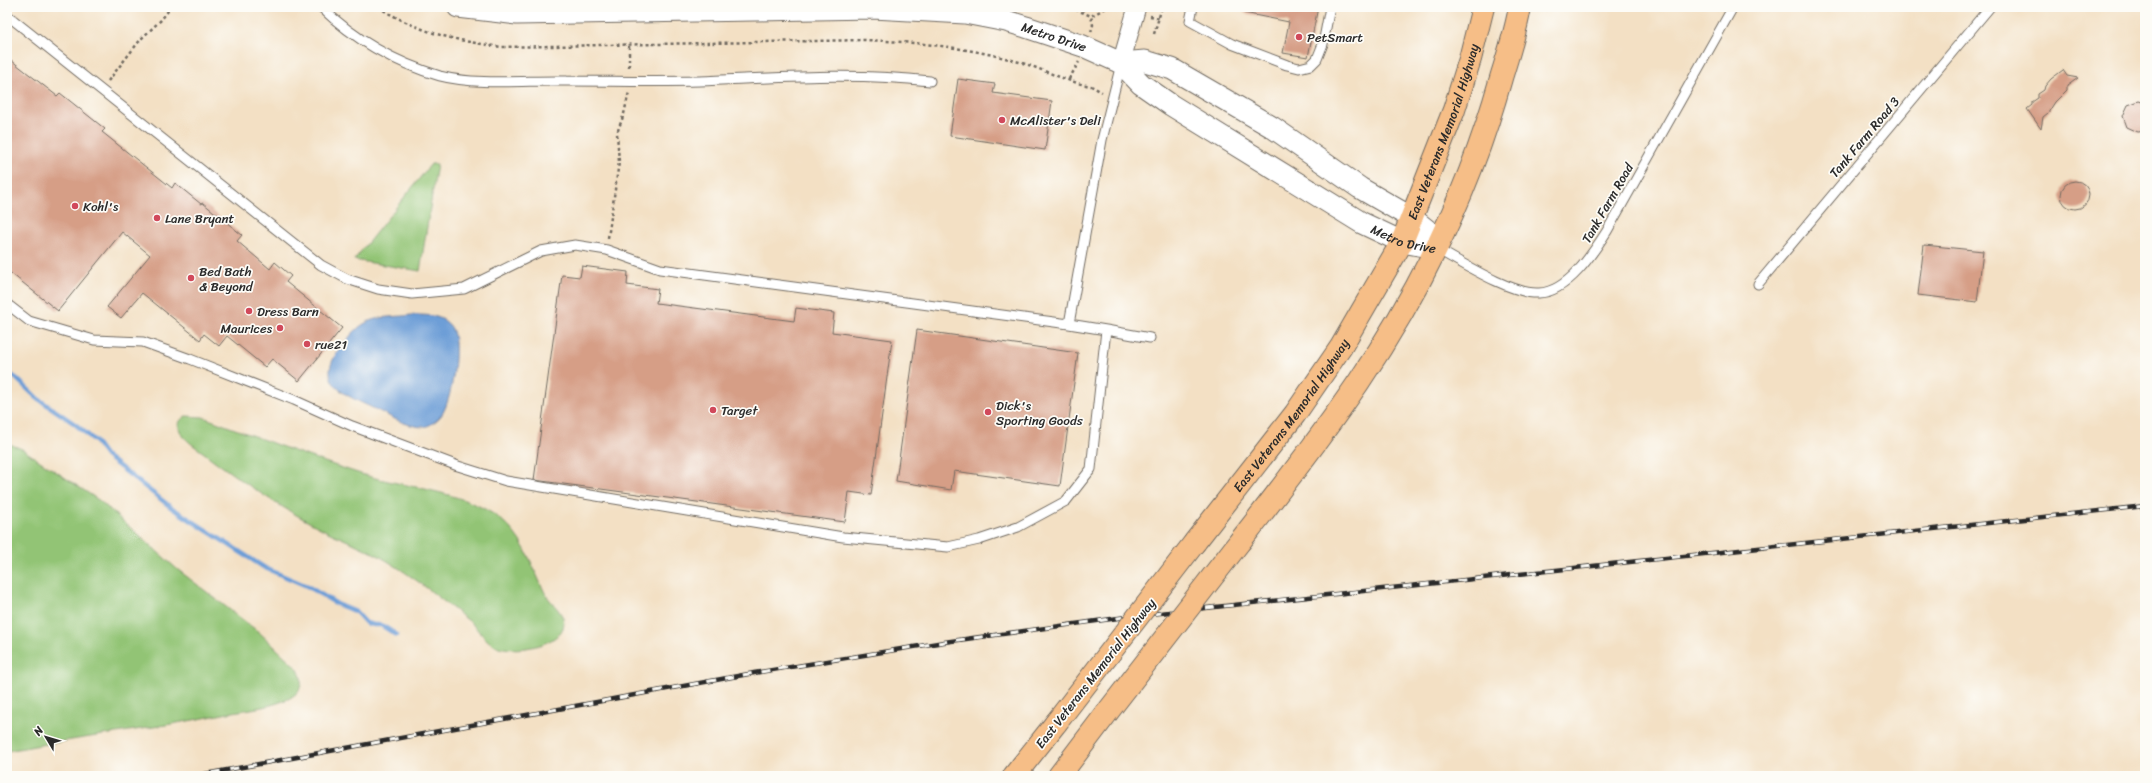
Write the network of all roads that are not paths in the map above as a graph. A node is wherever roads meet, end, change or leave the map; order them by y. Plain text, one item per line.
1 (321, 7) edge
2 (458, 7) edge
3 (1137, 7) edge
4 (1193, 7) edge
5 (1330, 7) edge
6 (1483, 7) edge
7 (1520, 7) edge
8 (1733, 7) edge
9 (1990, 7) edge
10 (7, 15) edge
11 (1121, 63) junction
12 (930, 81) dead end
13 (1412, 218) junction
14 (1402, 242) junction
15 (1435, 248) junction
16 (1758, 284) dead end
17 (7, 304) edge
18 (1069, 324) junction
19 (1106, 330) junction
20 (1150, 338) dead end
21 (1014, 776) edge
22 (1059, 776) edge

1 - 12 lane
2 - 11 street, Metro Drive
3 - 11 street
4 - 5 lane
6 - 13 main road, East Veterans Memorial Highway
7 - 15 main road
8 - 15 lane, Tank Farm Road
9 - 16 lane, Tank Farm Road 3
10 - 18 lane
11 - 13 street, Metro Drive
11 - 14 street, Metro Drive
11 - 18 lane
13 - 14 main road, East Veterans Memorial Highway
13 - 15 street, Metro Drive
14 - 15 street, Metro Drive
14 - 21 main road, East Veterans Memorial Highway, bridge
15 - 22 main road, bridge
17 - 19 lane
18 - 19 lane
19 - 20 lane

